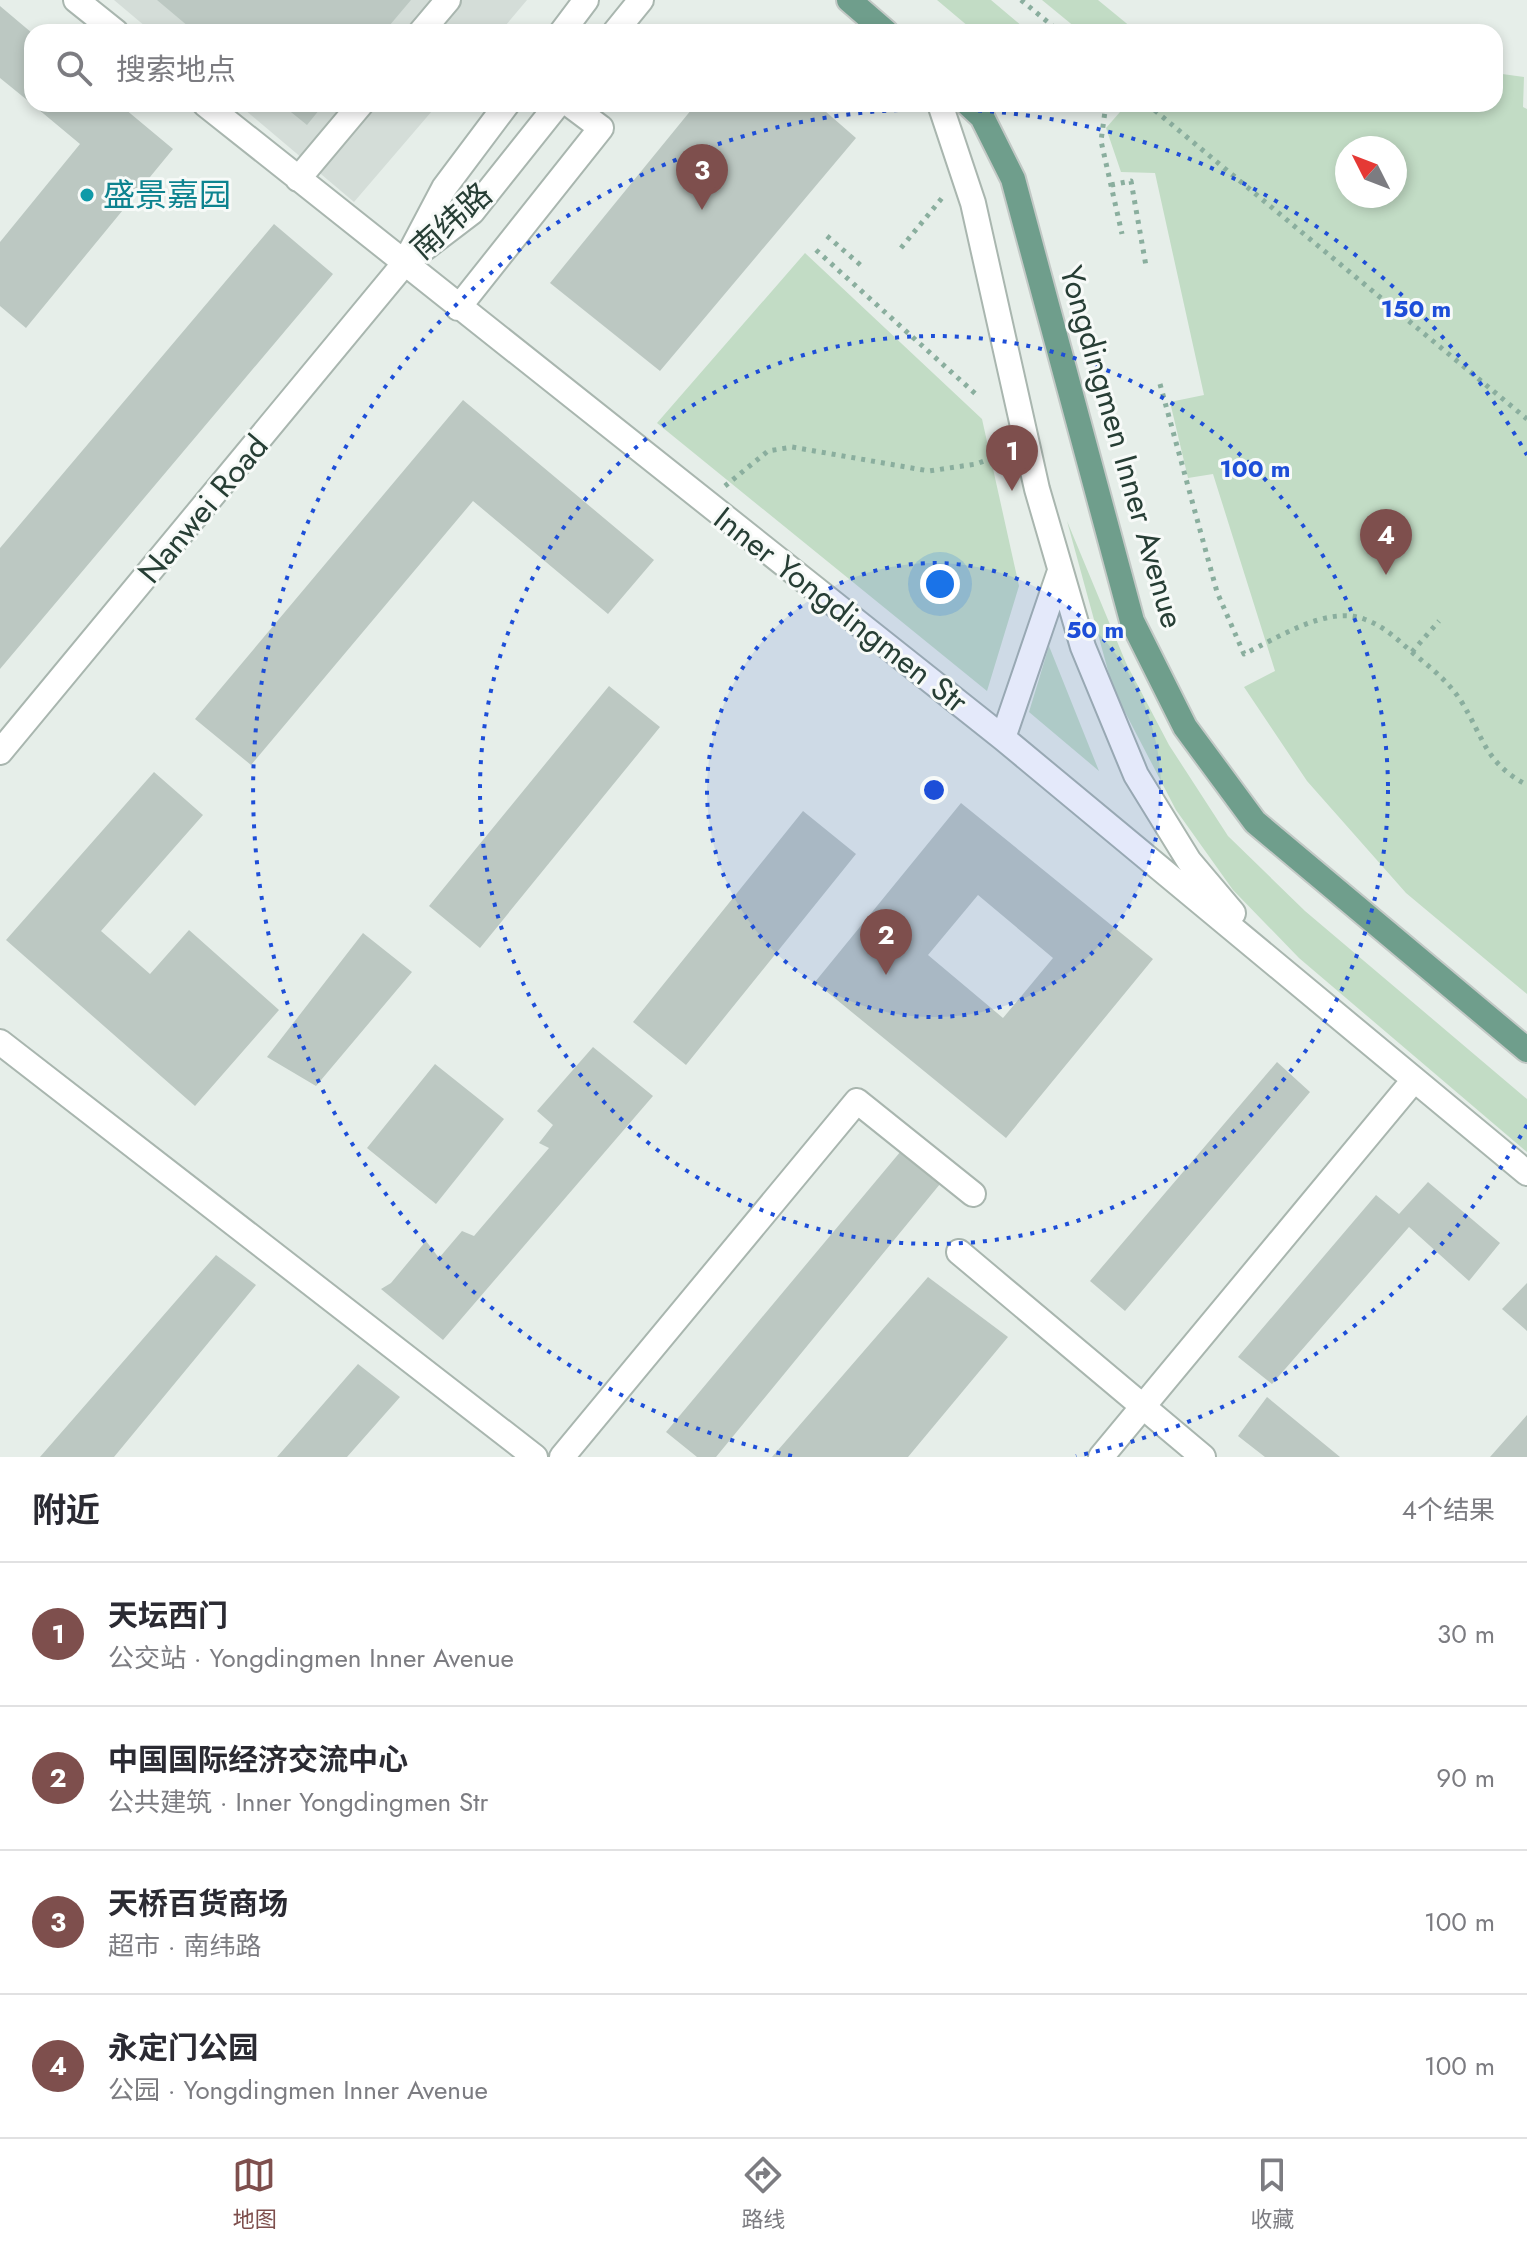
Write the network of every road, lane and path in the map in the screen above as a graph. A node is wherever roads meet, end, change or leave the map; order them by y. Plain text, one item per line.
1 (76, 0) edge
2 (448, 0) edge
3 (586, 0) edge
4 (641, 0) edge
5 (849, 0) edge
6 (1021, 0) edge
7 (106, 24) edge
8 (428, 24) edge
9 (568, 24) edge
10 (622, 24) edge
11 (877, 24) edge
12 (1050, 24) edge
13 (215, 112) edge
14 (354, 112) edge
15 (501, 112) edge
16 (552, 112) edge
17 (580, 112) edge
18 (943, 112) edge
19 (977, 112) edge
20 (1105, 112) edge
21 (1157, 112) edge
22 (298, 179) junction
23 (1111, 185) junction
24 (942, 198) dead end
25 (1122, 234) dead end
26 (827, 236) dead end
27 (901, 248) dead end
28 (816, 250) dead end
29 (404, 264) junction
30 (1146, 266) dead end
31 (864, 268) dead end
32 (458, 308) junction
33 (1160, 384) dead end
34 (979, 397) dead end
35 (1527, 419) edge
36 (1027, 447) junction
37 (707, 504) junction
38 (1060, 571) junction
39 (1439, 621) dead end
40 (1412, 652) junction
41 (1003, 738) junction
42 (0, 752) edge
43 (1527, 785) edge
44 (1274, 960) junction
45 (0, 1042) edge
46 (1527, 1050) edge
47 (1414, 1080) junction
48 (1527, 1173) edge
49 (973, 1194) dead end
50 (959, 1252) dead end
51 (1144, 1406) junction
52 (535, 1457) edge
53 (562, 1457) edge
54 (1101, 1457) edge
55 (1203, 1457) edge

1 - 7 street
2 - 8 street
3 - 9 street
4 - 10 street
5 - 11 main road
6 - 12 path
13 - 22 street, Inner Yongdingmen Str
14 - 22 street
15 - 29 street, 南纬路
16 - 29 street, 南纬路
17 - 32 street
18 - 36 street
19 - 46 main road, Yongdingmen Inner Avenue
20 - 23 path
21 - 35 path
22 - 29 street, Inner Yongdingmen Str
23 - 25 path
23 - 30 path
24 - 27 path
26 - 31 path
28 - 34 path
29 - 32 street, Inner Yongdingmen Str
29 - 42 street, Nanwei Road
32 - 37 street, Inner Yongdingmen Str
33 - 40 path
36 - 37 path
36 - 38 street
37 - 41 street, Inner Yongdingmen Str
38 - 41 street
38 - 44 street
39 - 40 path
40 - 43 path
41 - 44 street, Inner Yongdingmen Str
44 - 47 street
45 - 52 street
47 - 48 street
47 - 51 street
49 - 53 street
50 - 51 street
51 - 54 street
51 - 55 street

